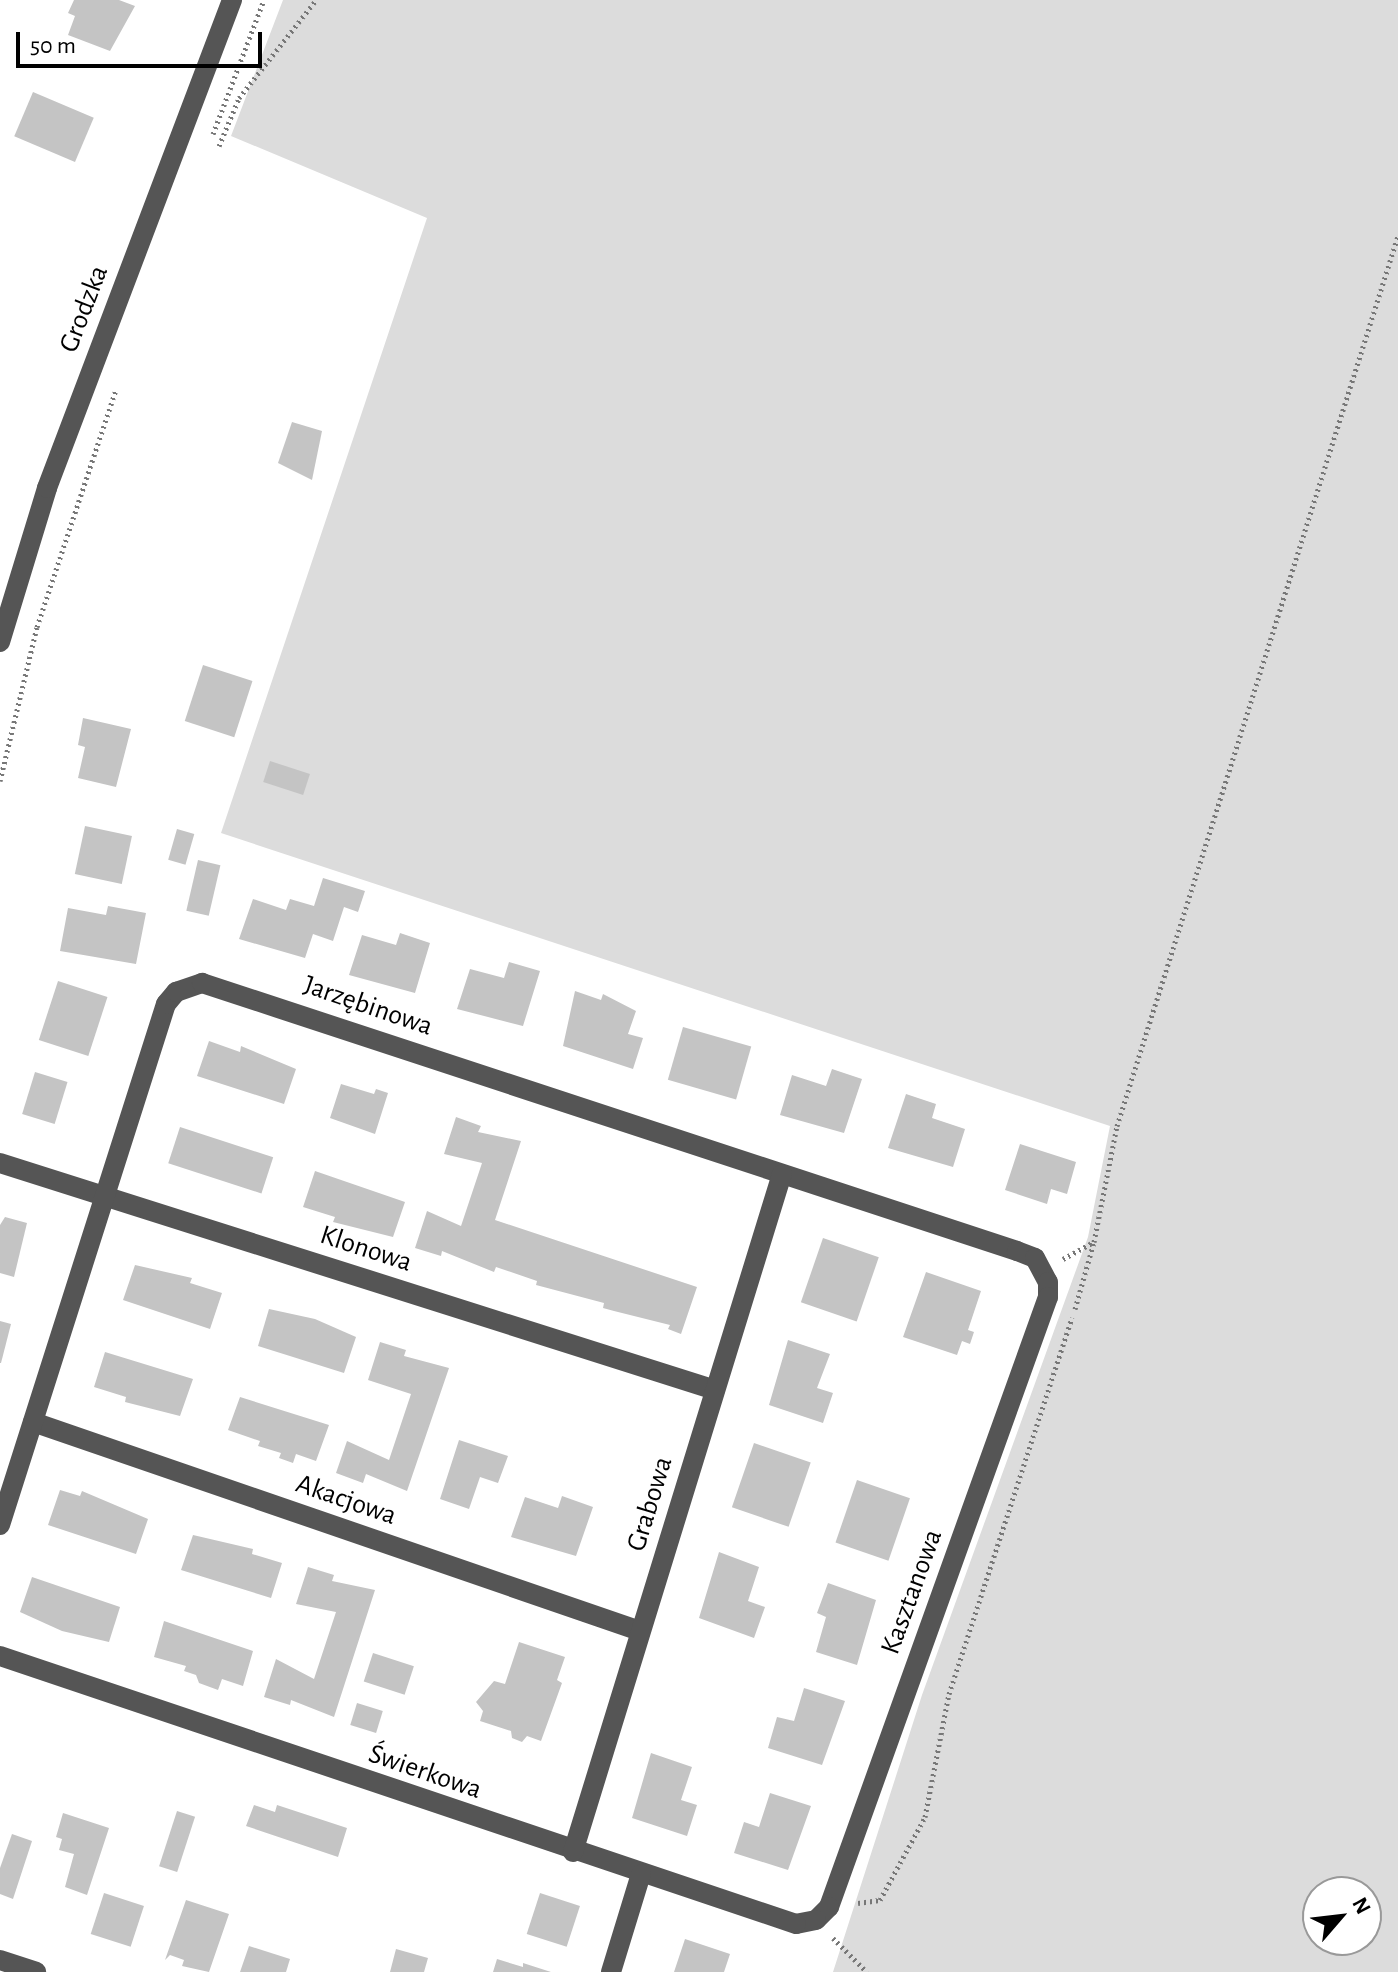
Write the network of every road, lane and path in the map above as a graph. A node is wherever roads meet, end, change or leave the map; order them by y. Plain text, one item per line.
1 (232, 0) edge
2 (264, 0) edge
3 (316, 0) edge
4 (219, 146) dead end
5 (207, 149) dead end
6 (1398, 236) edge
7 (117, 388) dead end
8 (0, 642) edge
9 (0, 781) edge
10 (0, 1163) edge
11 (782, 1174) junction
12 (102, 1194) junction
13 (1094, 1242) junction
14 (1044, 1270) junction
15 (715, 1390) junction
16 (33, 1422) junction
17 (0, 1525) edge
18 (640, 1631) junction
19 (0, 1656) edge
20 (573, 1852) junction
21 (641, 1874) junction
22 (822, 1914) junction
23 (0, 1960) edge
24 (36, 1972) edge
25 (611, 1972) edge
26 (867, 1972) edge

1 - 8 street, Grodzka
2 - 5 path
3 - 4 path
6 - 13 path
7 - 9 path
10 - 12 street, Klonowa
11 - 12 street, Jarzębinowa
11 - 14 street, Jarzębinowa
11 - 15 street, Grabowa
12 - 15 street, Klonowa
12 - 16 street, Jarzębinowa
13 - 14 path
13 - 22 path
14 - 22 street, Kasztanowa
15 - 18 street, Grabowa
16 - 17 street, Jarzębinowa
16 - 18 street, Akacjowa
18 - 20 street, Grabowa
19 - 20 street, Świerkowa
20 - 21 street, Świerkowa
21 - 22 street, Świerkowa
21 - 25 street
22 - 26 path
23 - 24 street

